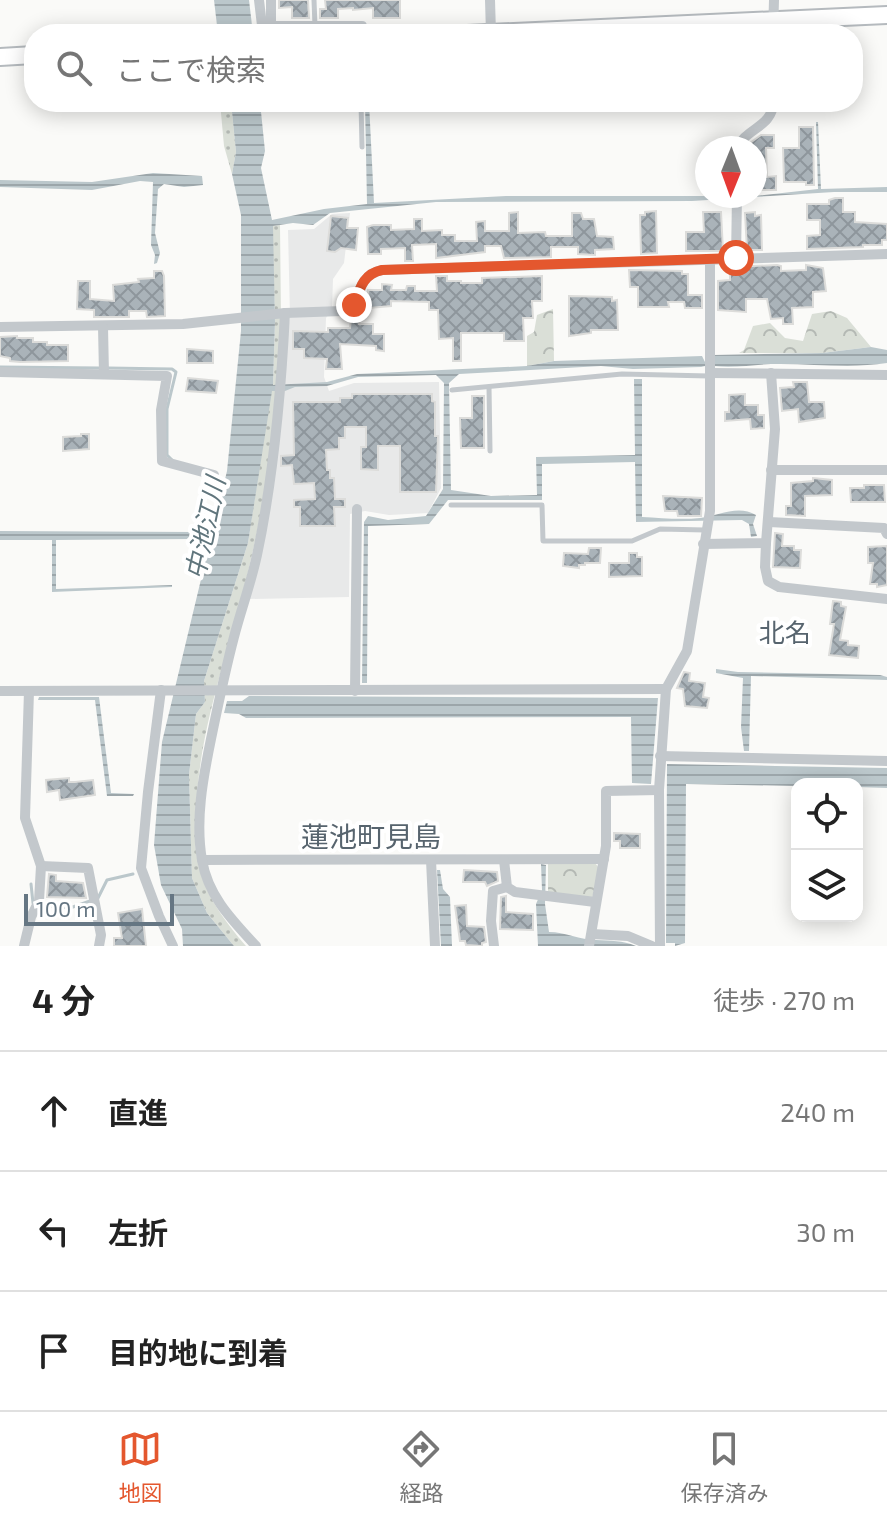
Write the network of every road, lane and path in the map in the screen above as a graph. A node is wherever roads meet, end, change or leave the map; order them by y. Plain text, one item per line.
1 (259, 0) edge
2 (271, 0) edge
3 (314, 0) edge
4 (490, 0) edge
5 (774, 0) edge
6 (887, 15) edge
7 (262, 24) edge
8 (271, 24) edge
9 (315, 24) edge
10 (491, 24) edge
11 (773, 24) edge
12 (802, 24) edge
13 (24, 56) edge
14 (0, 57) edge
15 (361, 112) edge
16 (772, 112) edge
17 (745, 136) edge
18 (362, 147) dead end
19 (737, 208) edge
20 (887, 254) edge
21 (736, 258) junction
22 (710, 260) junction
23 (285, 313) junction
24 (0, 327) edge
25 (103, 327) junction
26 (710, 369) junction
27 (104, 370) junction
28 (0, 372) edge
29 (771, 373) junction
30 (887, 375) edge
31 (489, 387) junction
32 (452, 390) dead end
33 (490, 451) dead end
34 (771, 470) junction
35 (887, 470) edge
36 (214, 475) dead end
37 (451, 505) dead end
38 (357, 509) dead end
39 (769, 522) junction
40 (706, 527) junction
41 (887, 534) edge
42 (766, 543) junction
43 (703, 544) junction
44 (887, 599) edge
45 (666, 689) junction
46 (163, 690) junction
47 (0, 691) edge
48 (29, 691) junction
49 (219, 691) junction
50 (355, 691) junction
51 (660, 756) junction
52 (887, 761) edge
53 (659, 790) junction
54 (604, 859) junction
55 (202, 860) junction
56 (431, 860) junction
57 (504, 860) junction
58 (41, 866) junction
59 (507, 887) junction
60 (595, 902) junction
61 (591, 939) edge
62 (24, 946) edge
63 (99, 946) edge
64 (173, 946) edge
65 (256, 946) edge
66 (435, 946) edge
67 (494, 946) edge
68 (652, 946) edge
69 (660, 946) edge

1 - 7 street
2 - 8 street
3 - 9 lane
4 - 10 street
5 - 11 street
6 - 12 main road
13 - 14 main road
15 - 18 lane
16 - 17 street
19 - 21 street
20 - 21 street
21 - 22 street
22 - 23 street
22 - 26 street
23 - 25 street
23 - 49 street
24 - 25 street
25 - 27 street
26 - 29 street
26 - 31 lane
26 - 40 street
27 - 28 street
27 - 36 street
29 - 30 street
29 - 34 street
31 - 32 lane
31 - 33 lane
34 - 35 street
34 - 39 street
37 - 40 lane
38 - 50 street
39 - 41 street
39 - 42 street
40 - 43 street
42 - 43 street
42 - 44 street
43 - 45 street
45 - 50 street
45 - 51 street
46 - 48 street
46 - 49 street
46 - 64 street
47 - 48 street
48 - 58 street
49 - 50 street
49 - 55 street
51 - 52 street
51 - 53 street
53 - 54 street
53 - 69 street
54 - 57 street
54 - 60 street
55 - 56 street
55 - 65 street
56 - 57 street
56 - 66 street
57 - 59 street
58 - 62 street
58 - 63 street
59 - 60 street
59 - 67 street
60 - 61 street
61 - 68 street

